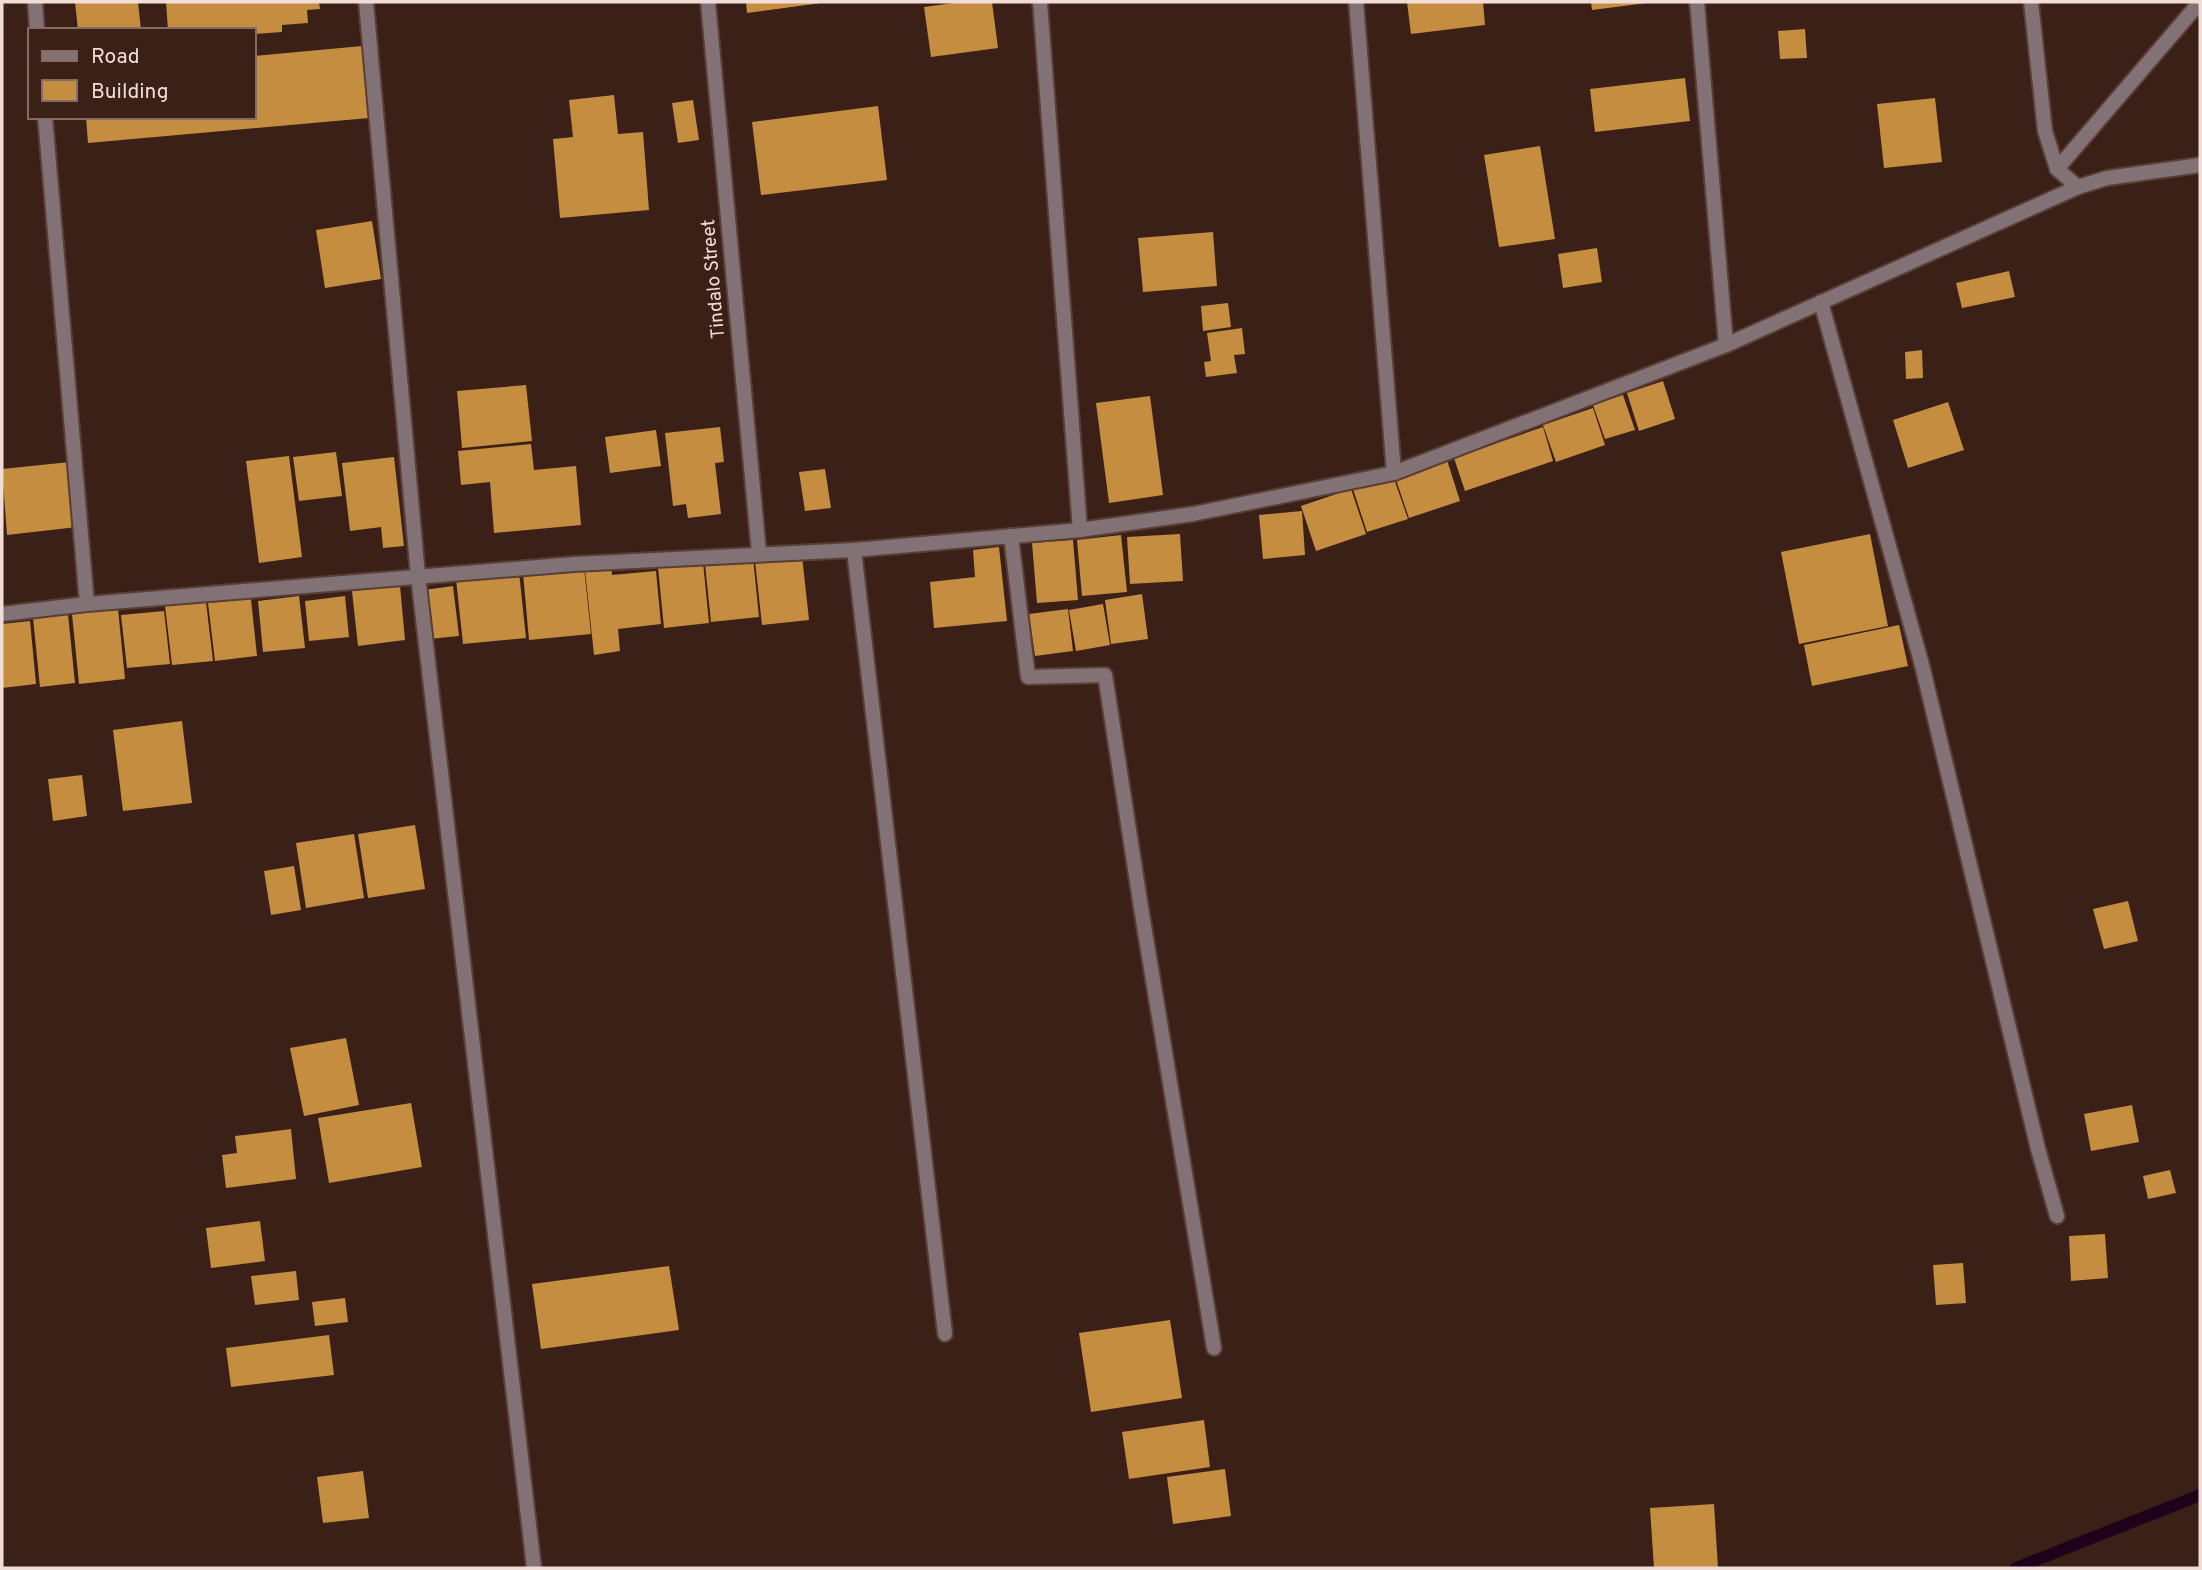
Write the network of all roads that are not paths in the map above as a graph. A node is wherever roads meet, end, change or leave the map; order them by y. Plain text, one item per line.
1 (35, 2) edge
2 (366, 2) edge
3 (708, 2) edge
4 (1040, 2) edge
5 (1356, 2) edge
6 (1697, 2) edge
7 (2031, 2) edge
8 (2200, 2) edge
9 (37, 28) edge
10 (45, 119) edge
11 (2200, 165) edge
12 (2057, 169) junction
13 (2078, 187) junction
14 (1821, 302) junction
15 (1726, 345) junction
16 (1394, 473) junction
17 (1080, 530) junction
18 (1010, 536) junction
19 (854, 550) junction
20 (759, 553) junction
21 (418, 576) junction
22 (87, 604) junction
23 (2, 614) edge
24 (2057, 1216) dead end
25 (945, 1334) dead end
26 (1214, 1348) dead end
27 (534, 1568) edge

1 - 9 street
2 - 21 street
3 - 20 street, Tindalo Street
4 - 17 street
5 - 16 street
6 - 15 street
7 - 12 street
8 - 12 street
10 - 22 street
11 - 13 street
12 - 13 street
13 - 14 street
14 - 15 street
14 - 24 street
15 - 16 street
16 - 17 street
17 - 18 street
18 - 19 street
18 - 26 street
19 - 20 street
19 - 25 street
20 - 21 street
21 - 22 street
21 - 27 street
22 - 23 street

